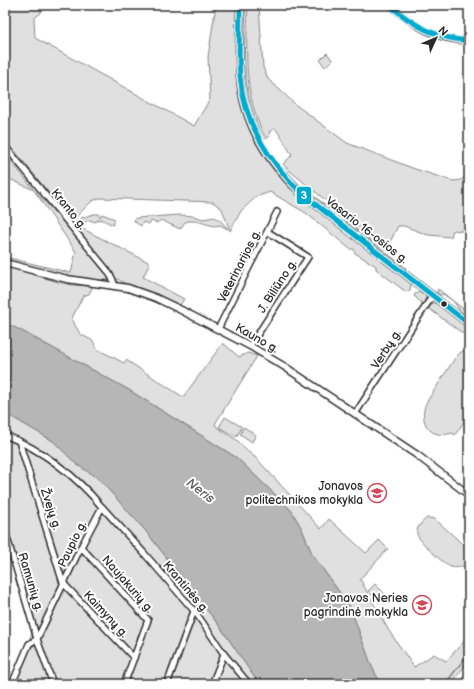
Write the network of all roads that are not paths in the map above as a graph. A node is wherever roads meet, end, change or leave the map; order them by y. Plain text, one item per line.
1 (240, 5) edge
2 (389, 5) edge
3 (469, 41) edge
4 (5, 146) edge
5 (277, 212) dead end
6 (268, 232) junction
7 (5, 263) edge
8 (115, 286) junction
9 (433, 295) junction
10 (469, 314) edge
11 (467, 322) edge
12 (218, 329) junction
13 (250, 346) junction
14 (355, 414) junction
15 (5, 435) edge
16 (19, 441) junction
17 (469, 495) edge
18 (102, 507) junction
19 (5, 531) edge
20 (81, 547) junction
21 (63, 583) junction
22 (194, 611) junction
23 (37, 639) junction
24 (224, 654) junction
25 (134, 658) junction
26 (12, 684) edge
27 (53, 684) edge
28 (124, 684) edge
29 (167, 684) edge
30 (212, 684) edge
31 (249, 684) edge

1 - 9 main road, Vasario 16-osios g.
2 - 3 street
4 - 8 street, Kranto g.
5 - 6 street, Veterinarijos g.
6 - 12 street, Veterinarijos g.
6 - 13 street, J. Biliūno g.
7 - 8 main road, Kauno g.
8 - 12 main road, Kauno g.
9 - 11 main road, Vasario 16-osios g.
9 - 14 street, Verbų g.
10 - 11 street
12 - 13 main road, Kauno g.
13 - 14 main road, Kauno g.
14 - 17 main road, Kauno g.
15 - 16 street
16 - 18 street
16 - 21 street, Žvejų g.
18 - 20 street, Paupio g.
18 - 22 street, Krantinės g.
19 - 23 street, Ramunių g.
20 - 21 street, Paupio g.
20 - 25 street, Naujakurių g.
21 - 23 street, Paupio g.
21 - 25 street, Kaimynų g.
22 - 24 street, Krantinės g.
22 - 29 street
23 - 26 street, Paupio g.
23 - 27 street, Ramunių g.
24 - 30 street
24 - 31 street, Krantinės g.
25 - 28 street, Naujakurių g.

